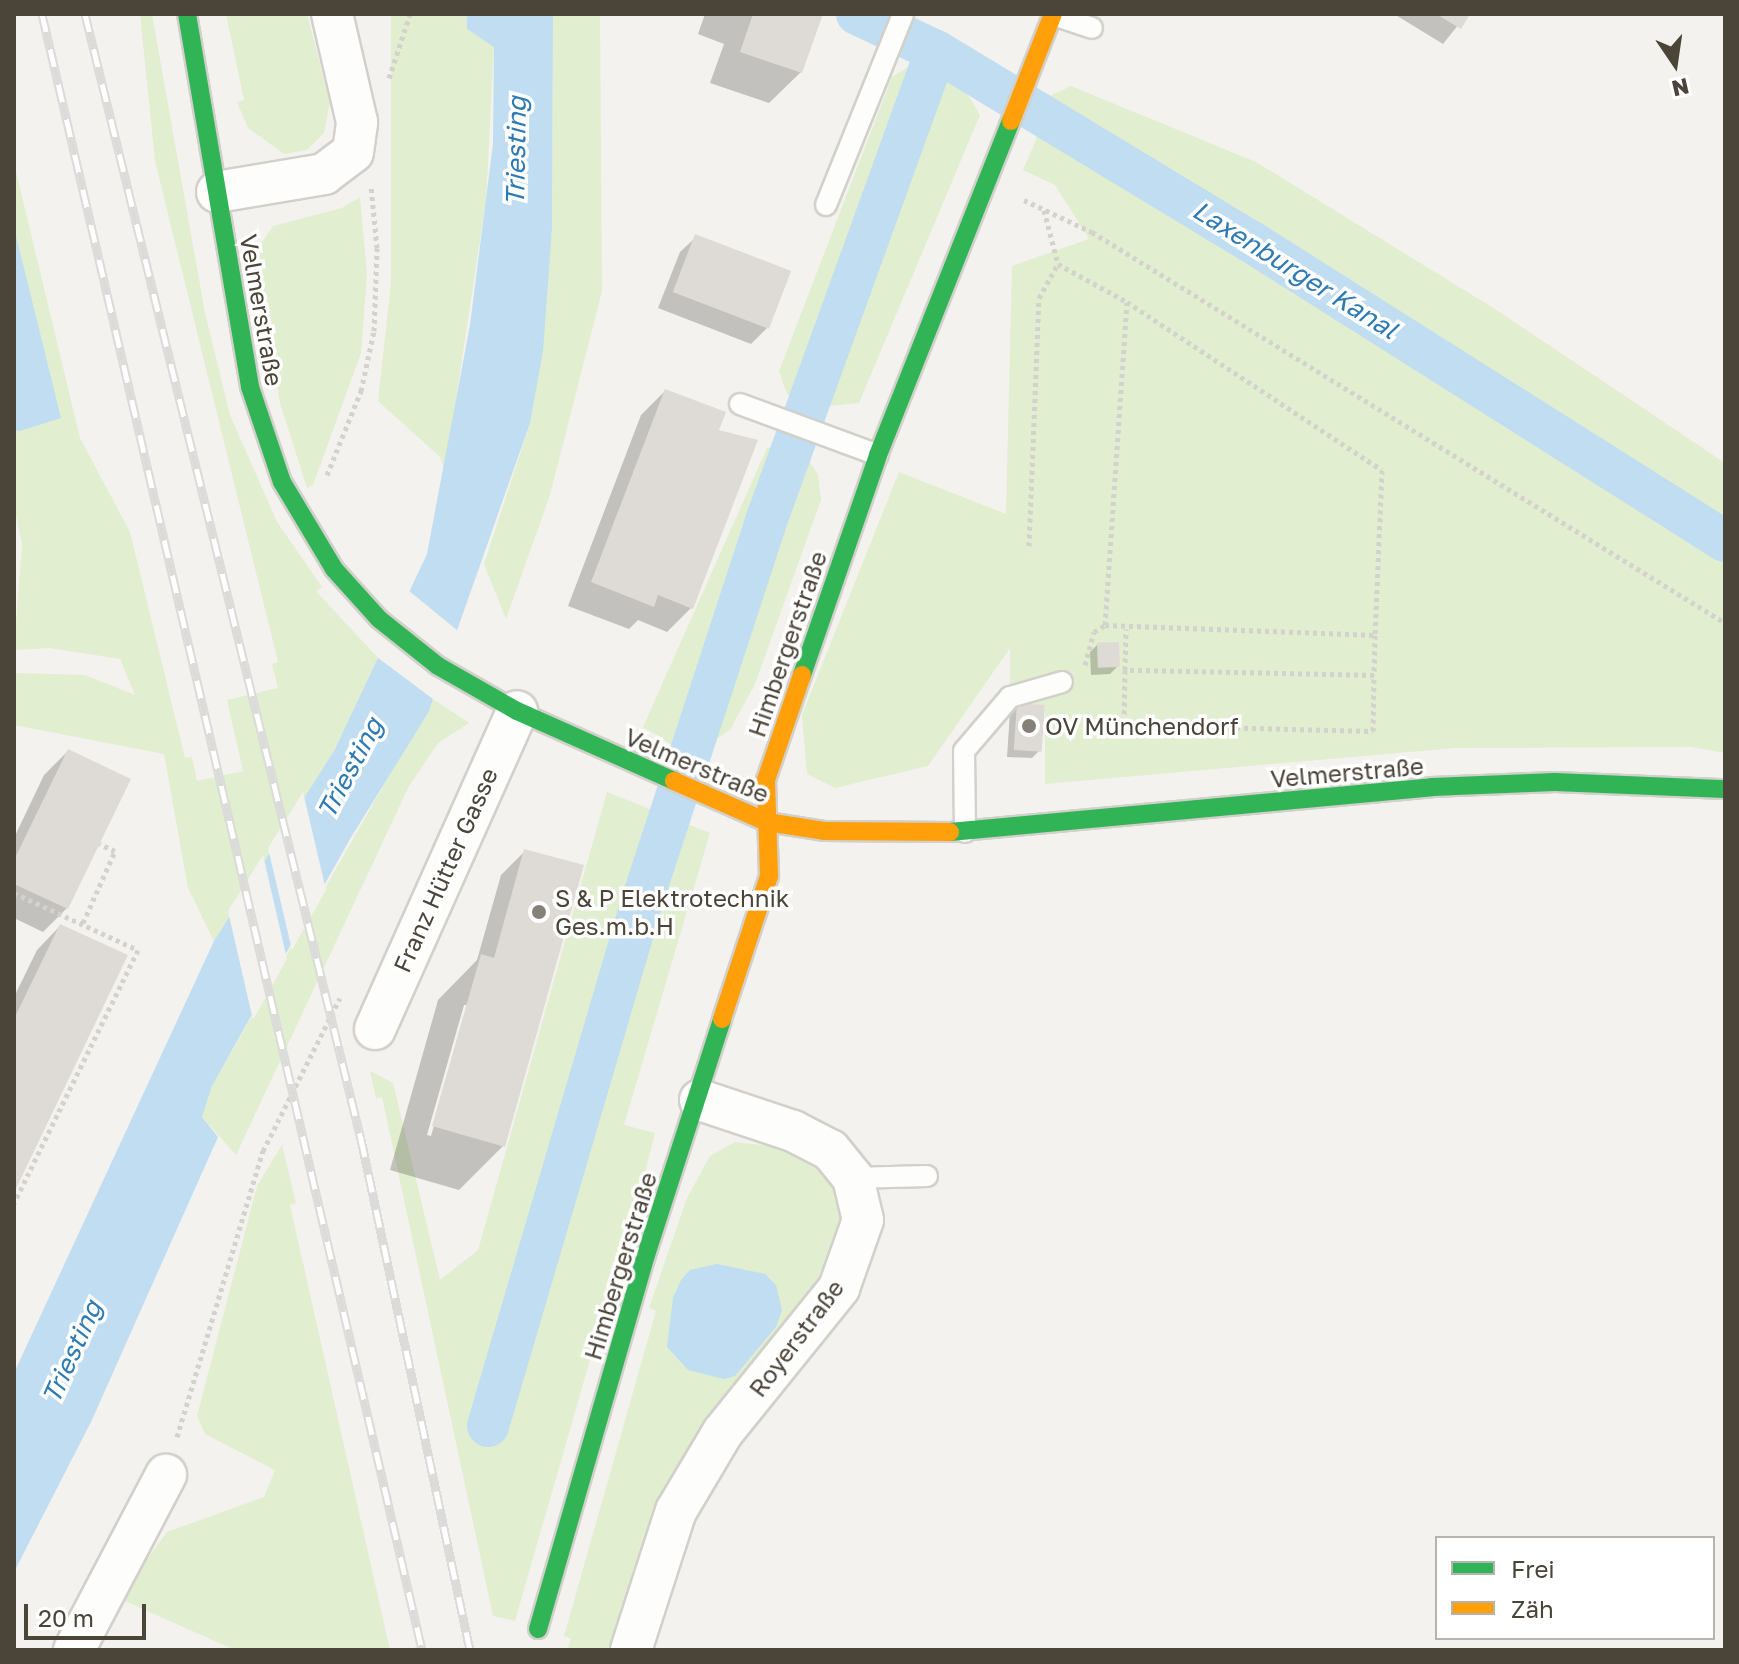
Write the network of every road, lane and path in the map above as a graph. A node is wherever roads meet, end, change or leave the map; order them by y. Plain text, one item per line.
1 (187, 14) edge
2 (332, 14) edge
3 (1053, 15) edge
4 (902, 16) edge
5 (1092, 28) dead end
6 (358, 139) junction
7 (217, 192) junction
8 (826, 205) dead end
9 (1058, 264) junction
10 (1127, 302) junction
11 (740, 404) dead end
12 (878, 455) junction
13 (325, 481) dead end
14 (1029, 546) dead end
15 (1725, 623) edge
16 (1105, 625) junction
17 (1126, 629) junction
18 (1375, 635) junction
19 (1125, 670) junction
20 (1374, 675) junction
21 (1062, 682) joint
22 (503, 704) junction
23 (1725, 789) edge
24 (767, 822) junction
25 (965, 832) junction
26 (100, 844) dead end
27 (14, 893) edge
28 (83, 923) junction
29 (342, 995) dead end
30 (375, 1029) dead end
31 (700, 1100) junction
32 (927, 1176) dead end
33 (853, 1178) junction
34 (14, 1203) edge
35 (166, 1475) joint
36 (538, 1629) dead end
37 (74, 1650) edge
38 (631, 1650) edge

1 - 7 street, Velmerstraße
2 - 6 street
3 - 5 lane
3 - 12 street, Himbergerstraße
4 - 8 lane
6 - 7 street
6 - 13 path
7 - 22 street, Velmerstraße
9 - 10 path
9 - 14 path
9 - 15 path
10 - 16 path
10 - 18 path
11 - 12 lane
12 - 24 street, Himbergerstraße
16 - 17 path
16 - 21 path
17 - 18 path
17 - 19 path
18 - 20 path
19 - 20 path
19 - 20 path
21 - 25 lane
22 - 24 street, Velmerstraße
22 - 30 street, Franz Hütter Gasse
23 - 25 street, Velmerstraße
24 - 25 street, Velmerstraße
24 - 31 street, Himbergerstraße
26 - 28 path
27 - 28 path
28 - 34 path
29 - 35 path
31 - 33 street, Royerstraße
31 - 36 street, Himbergerstraße
32 - 33 lane
33 - 38 street, Royerstraße
35 - 37 street

